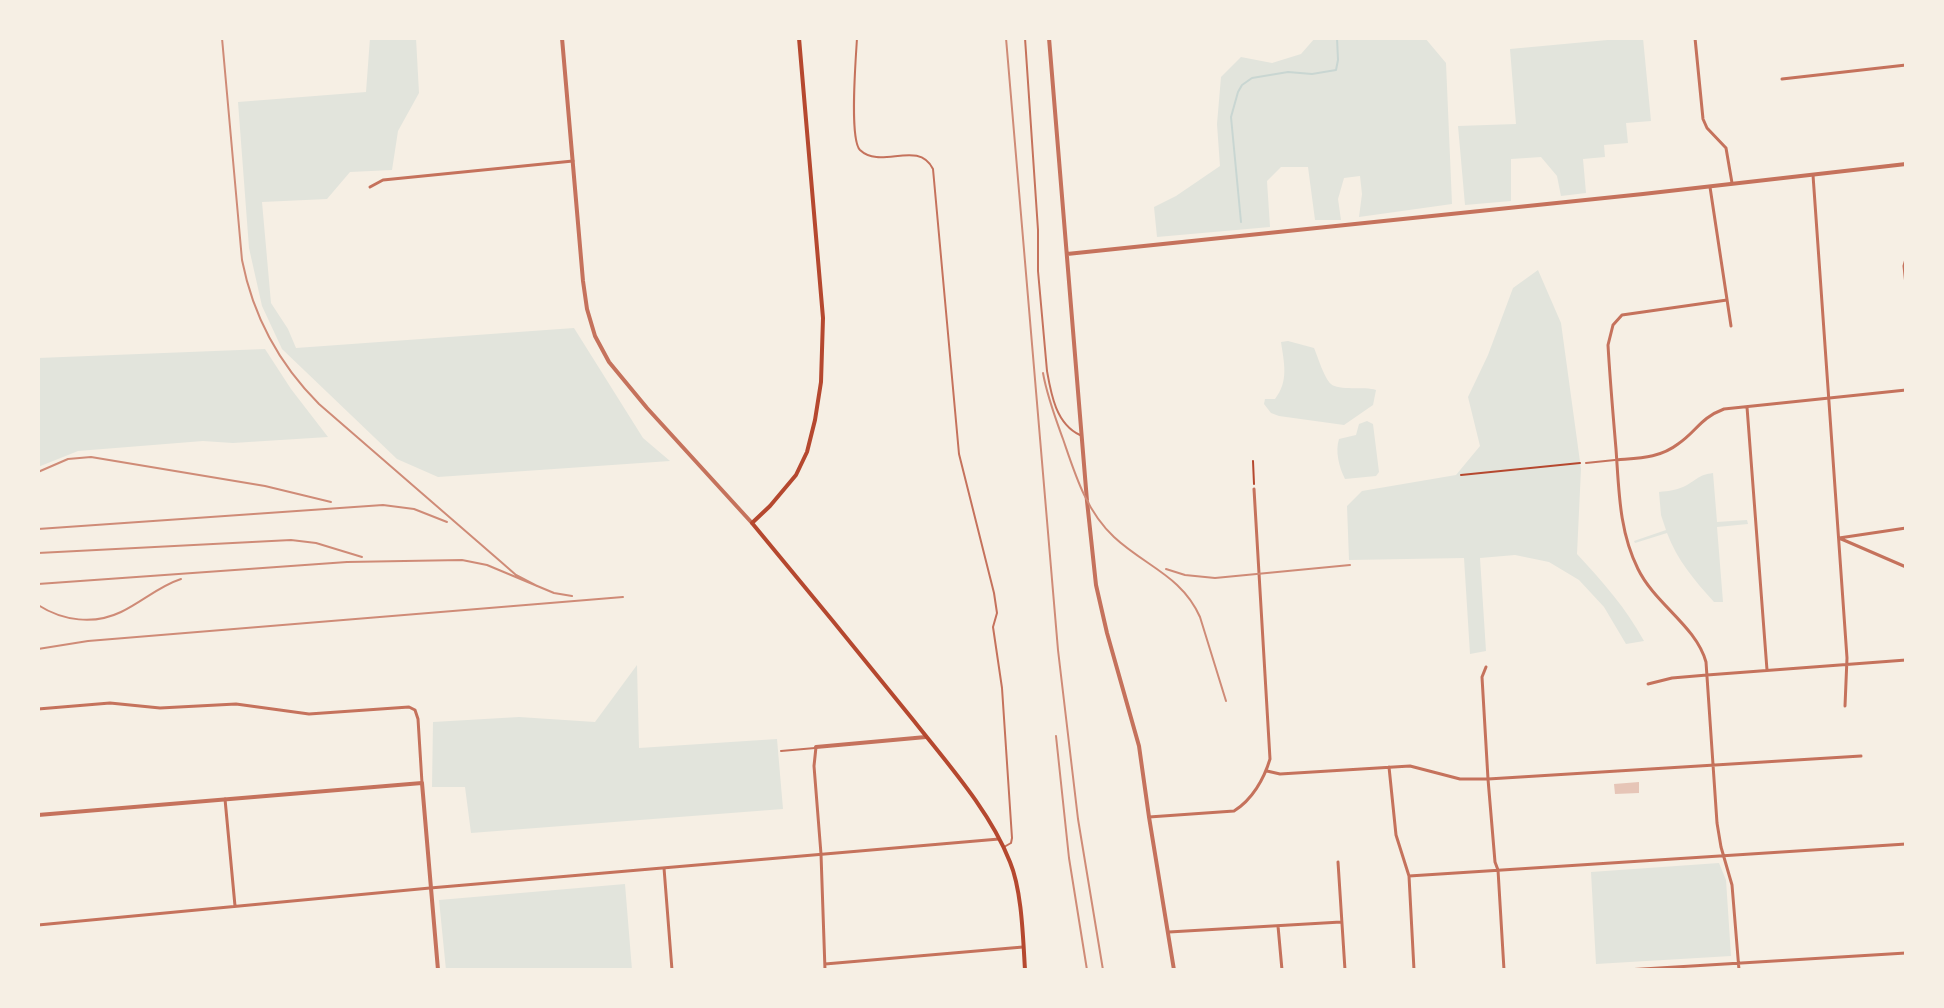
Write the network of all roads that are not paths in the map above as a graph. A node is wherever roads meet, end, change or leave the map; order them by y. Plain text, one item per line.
1 (562, 38) edge
2 (799, 38) edge
3 (857, 38) edge
4 (1025, 38) edge
5 (1049, 38) edge
6 (1695, 38) edge
7 (1906, 65) edge
8 (1782, 79) dead end
9 (573, 161) junction
10 (1906, 164) edge
11 (1813, 175) junction
12 (1732, 183) junction
13 (1710, 185) junction
14 (370, 187) dead end
15 (1067, 254) junction
16 (1906, 259) edge
17 (1906, 285) edge
18 (1727, 300) junction
19 (1731, 326) dead end
20 (1906, 390) edge
21 (1829, 399) junction
22 (1747, 407) junction
23 (1081, 435) junction
24 (1617, 460) junction
25 (1586, 463) road end
26 (1254, 489) road end
27 (752, 523) junction
28 (1906, 528) edge
29 (1839, 538) junction
30 (1906, 567) edge
31 (1906, 660) edge
32 (1847, 664) junction
33 (1486, 667) dead end
34 (1767, 670) junction
35 (1707, 675) junction
36 (1648, 684) dead end
37 (1845, 706) dead end
38 (38, 709) edge
39 (926, 737) junction
40 (816, 747) junction
41 (781, 751) dead end
42 (1861, 756) dead end
43 (1713, 765) junction
44 (1389, 767) junction
45 (1267, 771) junction
46 (1488, 779) junction
47 (422, 783) junction
48 (225, 799) junction
49 (38, 815) edge
50 (1149, 817) junction
51 (999, 839) junction
52 (1906, 844) edge
53 (1003, 848) junction
54 (821, 854) junction
55 (1724, 855) junction
56 (1338, 862) dead end
57 (664, 868) junction
58 (1498, 870) junction
59 (1409, 876) junction
60 (430, 888) junction
61 (235, 906) junction
62 (1341, 922) junction
63 (38, 925) edge
64 (1278, 926) junction
65 (1167, 933) junction
66 (1023, 947) junction
67 (1906, 953) edge
68 (1739, 963) junction
69 (825, 964) junction
70 (438, 970) edge
71 (672, 970) edge
72 (825, 970) edge
73 (1025, 970) edge
74 (1174, 970) edge
75 (1282, 970) edge
76 (1345, 970) edge
77 (1414, 970) edge
78 (1504, 970) edge
79 (1626, 970) edge
80 (1739, 970) edge

1 - 9 street
2 - 27 main road
3 - 53 lane
4 - 23 lane
5 - 15 street
6 - 12 street
7 - 8 street
9 - 14 street
9 - 27 street
10 - 11 street
11 - 12 street
11 - 21 street
12 - 13 street
13 - 15 street
13 - 18 street
15 - 23 street
16 - 17 street
18 - 19 street
18 - 24 street
20 - 21 street
21 - 22 street
21 - 29 street
22 - 24 street
22 - 34 street
23 - 50 street
24 - 25 lane
24 - 35 street
26 - 45 street
27 - 39 main road
28 - 29 street
29 - 30 street
29 - 32 street
31 - 32 street
32 - 34 street
32 - 37 street
33 - 46 street
34 - 35 street
35 - 36 street
35 - 43 street
38 - 47 street
39 - 40 street
39 - 51 main road
40 - 41 lane
40 - 54 street
42 - 43 street
43 - 46 street
43 - 55 street
44 - 45 street
44 - 46 street
44 - 59 street
45 - 50 street
46 - 58 street
47 - 48 street
47 - 60 street
48 - 49 street
48 - 61 street
50 - 65 street
51 - 53 main road
51 - 54 street
52 - 55 street
53 - 66 main road
54 - 57 street
54 - 69 street
55 - 58 street
55 - 68 street
56 - 62 street
57 - 60 street
57 - 71 street
58 - 59 street
58 - 78 street
59 - 77 street
60 - 61 street
60 - 70 street
61 - 63 street
62 - 64 street
62 - 76 street
64 - 65 street
64 - 75 street
65 - 74 street
66 - 69 street
66 - 73 main road
67 - 68 street
68 - 79 street
68 - 80 street
69 - 72 street

